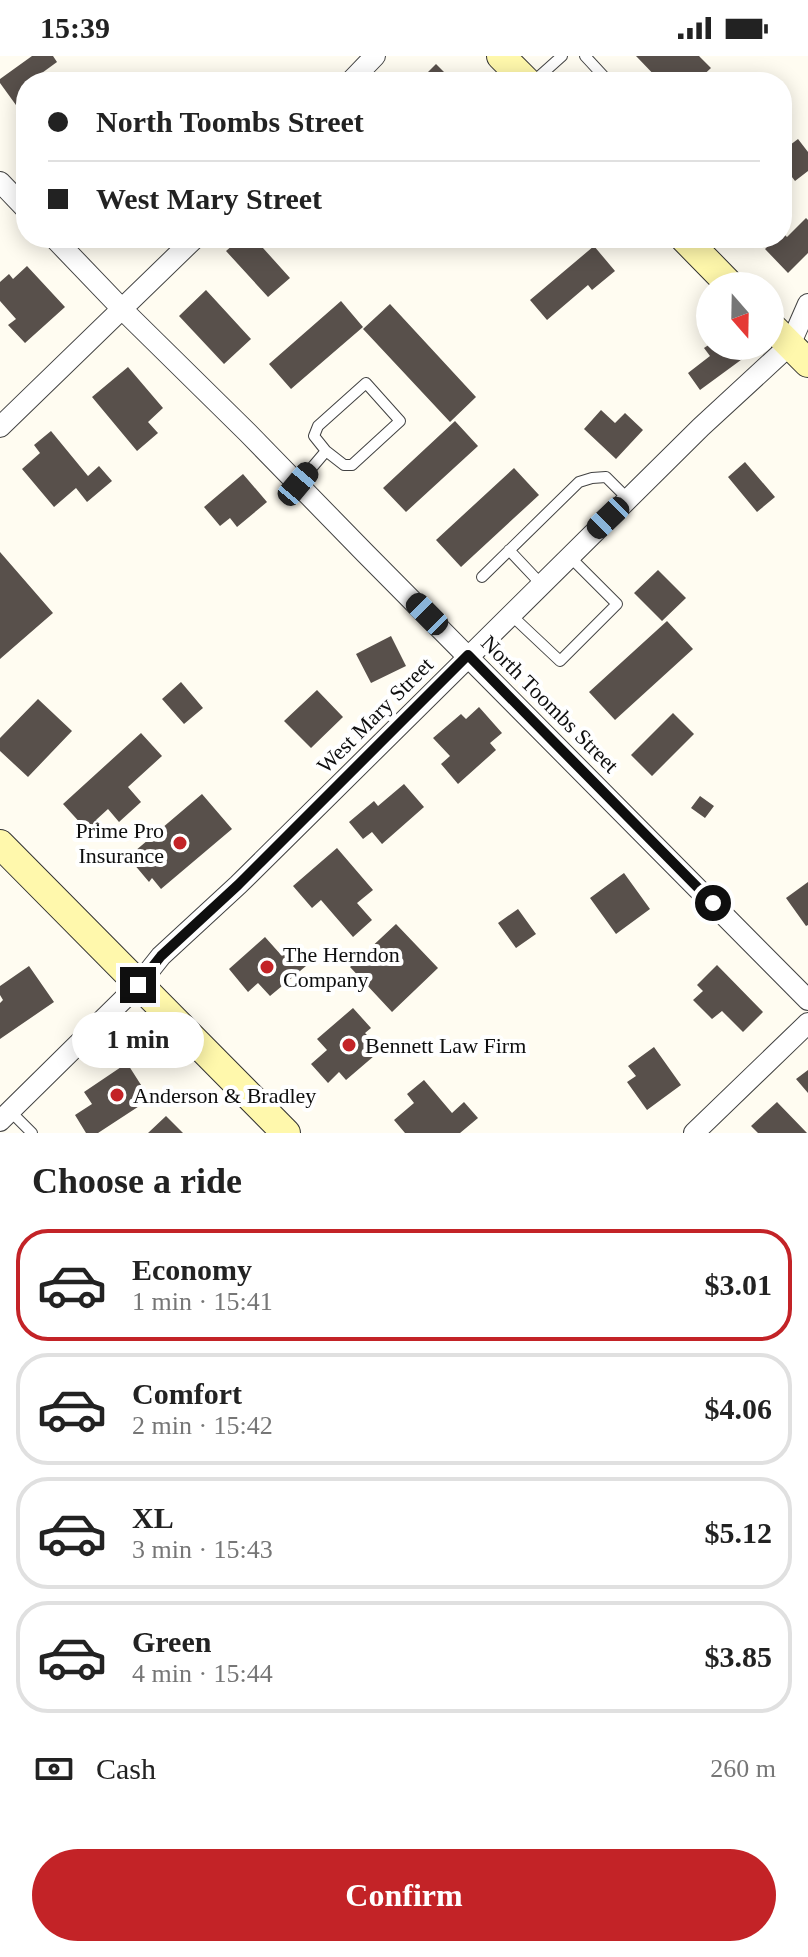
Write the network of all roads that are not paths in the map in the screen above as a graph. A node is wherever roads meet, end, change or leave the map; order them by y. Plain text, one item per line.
1 (375, 56) edge
2 (501, 56) edge
3 (562, 56) edge
4 (585, 56) edge
5 (360, 72) edge
6 (517, 72) edge
7 (544, 72) edge
8 (600, 72) edge
9 (0, 182) edge
10 (16, 199) edge
11 (64, 248) edge
12 (185, 248) edge
13 (694, 248) edge
14 (717, 272) edge
15 (807, 309) edge
16 (123, 310) junction
17 (789, 344) edge
18 (0, 427) edge
19 (326, 451) junction
20 (298, 484) junction
21 (628, 499) junction
22 (509, 550) junction
23 (569, 556) junction
24 (482, 577) dead end
25 (541, 584) junction
26 (510, 614) junction
27 (468, 655) junction
28 (0, 844) edge
29 (138, 985) junction
30 (808, 1000) edge
31 (808, 1023) edge
32 (5, 1116) edge
33 (32, 1133) edge
34 (286, 1133) edge
35 (694, 1133) edge

1 - 5 street
2 - 6 main road
3 - 7 lane
4 - 8 lane
9 - 10 street
11 - 16 street, North Toombs Street
12 - 16 street
13 - 14 main road
15 - 17 street, West Mary Street
16 - 18 street
16 - 20 street, North Toombs Street
17 - 21 street, West Mary Street
19 - 19 lane
19 - 20 lane
20 - 27 street, North Toombs Street
21 - 22 lane
21 - 23 street, West Mary Street
22 - 24 lane
22 - 25 lane
23 - 25 street, West Mary Street
23 - 26 lane
25 - 26 street, West Mary Street
26 - 27 street, West Mary Street
27 - 29 street, West Mary Street
27 - 30 street, North Toombs Street
28 - 29 main road
29 - 32 street, West Mary Street
29 - 34 main road
31 - 35 street
32 - 33 lane

